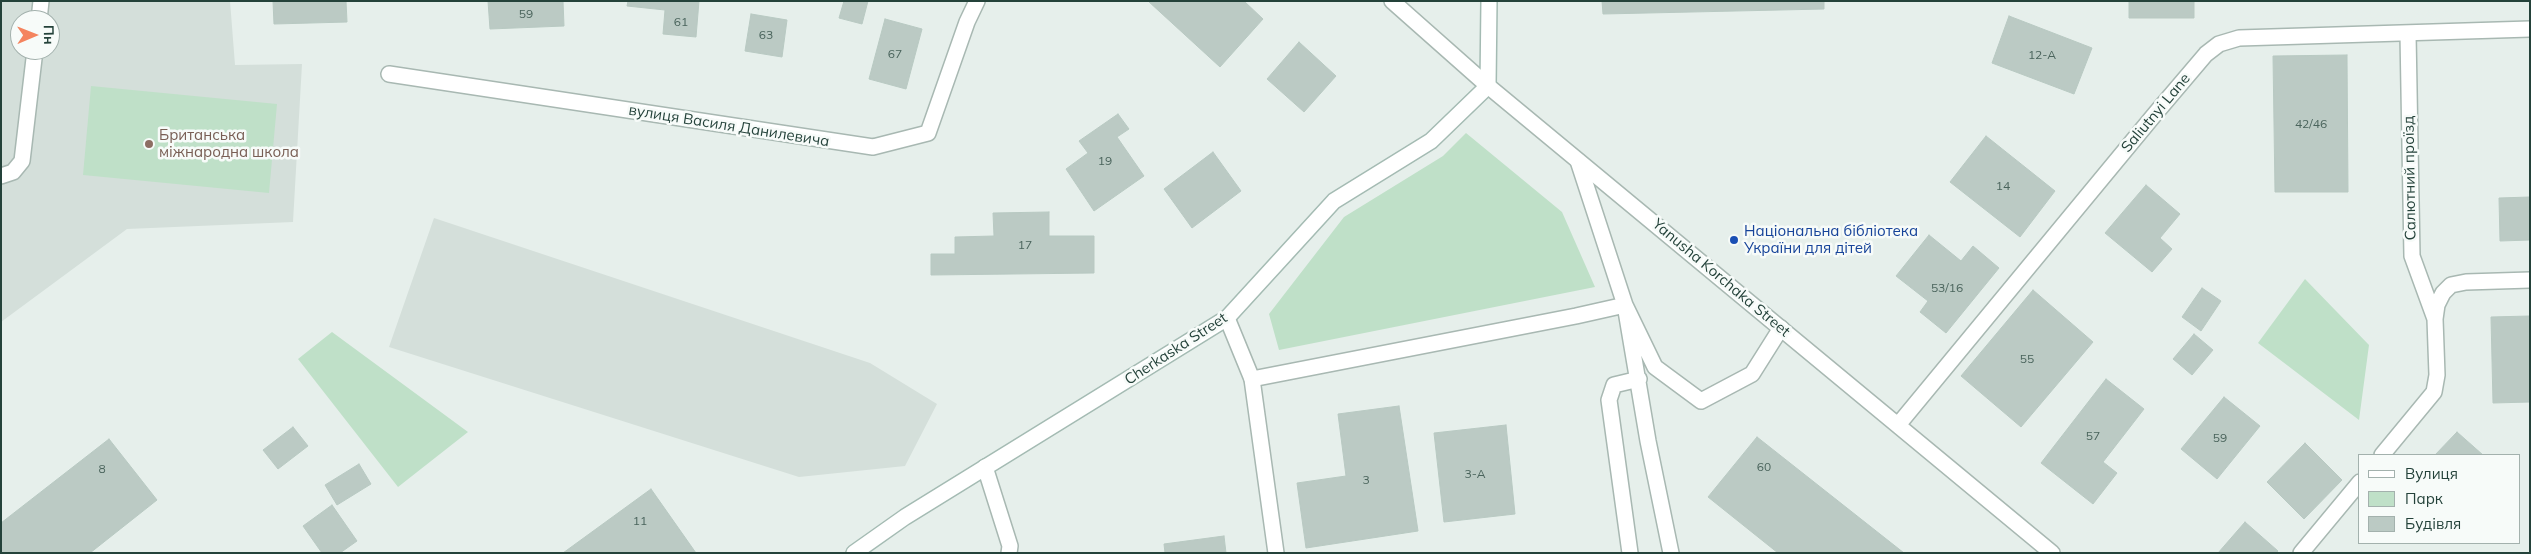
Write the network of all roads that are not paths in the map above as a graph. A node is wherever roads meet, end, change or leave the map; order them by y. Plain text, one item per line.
1 (977, 1) edge
2 (1392, 1) edge
3 (1489, 1) edge
4 (2530, 29) edge
5 (2408, 34) junction
6 (34, 60) edge
7 (389, 74) dead end
8 (1488, 86) junction
9 (1578, 161) junction
10 (1, 176) edge
11 (2530, 280) edge
12 (1625, 305) junction
13 (1228, 318) junction
14 (2435, 319) junction
15 (1781, 328) junction
16 (1252, 379) junction
17 (1639, 380) junction
18 (1898, 425) junction
19 (2383, 454) edge
20 (985, 468) junction
21 (2358, 484) edge
22 (854, 553) edge
23 (1009, 553) edge
24 (1276, 553) edge
25 (1630, 553) edge
26 (1671, 553) edge
27 (2052, 553) edge
28 (2301, 553) edge

1 - 7 street, вулиця Василя Данилевича
2 - 8 street, Yanusha Korchaka Street
3 - 8 street
4 - 5 street, Saliutnyi Lane
5 - 14 street, Салютний проїзд
5 - 18 street, Saliutnyi Lane
6 - 10 street
8 - 9 street, Yanusha Korchaka Street
8 - 13 street, Cherkaska Street
9 - 12 street
9 - 15 street, Yanusha Korchaka Street
11 - 14 street, Салютний проїзд
12 - 15 street
12 - 16 street
12 - 17 street
13 - 16 street
13 - 20 street, Cherkaska Street
14 - 19 street, Салютний проїзд
15 - 18 street, Yanusha Korchaka Street
16 - 24 street
17 - 25 street
17 - 26 street
18 - 27 street, Yanusha Korchaka Street
20 - 22 street, Cherkaska Street
20 - 23 street
21 - 28 street

